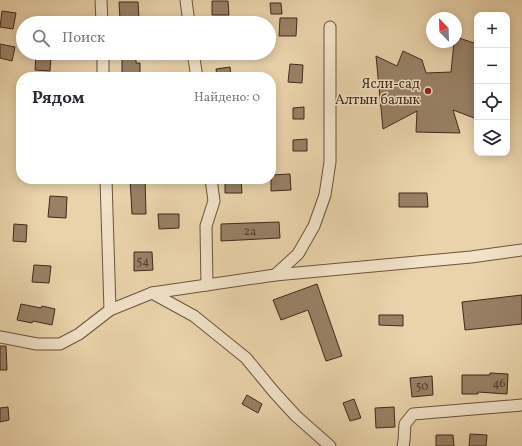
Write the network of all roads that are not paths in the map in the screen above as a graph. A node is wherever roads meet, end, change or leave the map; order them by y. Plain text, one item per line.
1 (101, 0) edge
2 (186, 0) edge
3 (102, 16) edge
4 (188, 16) edge
5 (330, 27) dead end
6 (103, 60) edge
7 (194, 60) edge
8 (104, 72) edge
9 (196, 72) edge
10 (106, 184) edge
11 (212, 184) edge
12 (522, 250) edge
13 (275, 276) junction
14 (207, 285) junction
15 (152, 293) junction
16 (110, 310) junction
17 (0, 337) edge
18 (522, 405) edge
19 (330, 446) edge
20 (403, 446) edge

1 - 3 street
2 - 4 street
5 - 13 street
6 - 8 street
7 - 9 street
10 - 16 street
11 - 14 street
12 - 13 street
13 - 14 street
14 - 15 street
15 - 16 street
15 - 19 street
16 - 17 street
18 - 20 street

